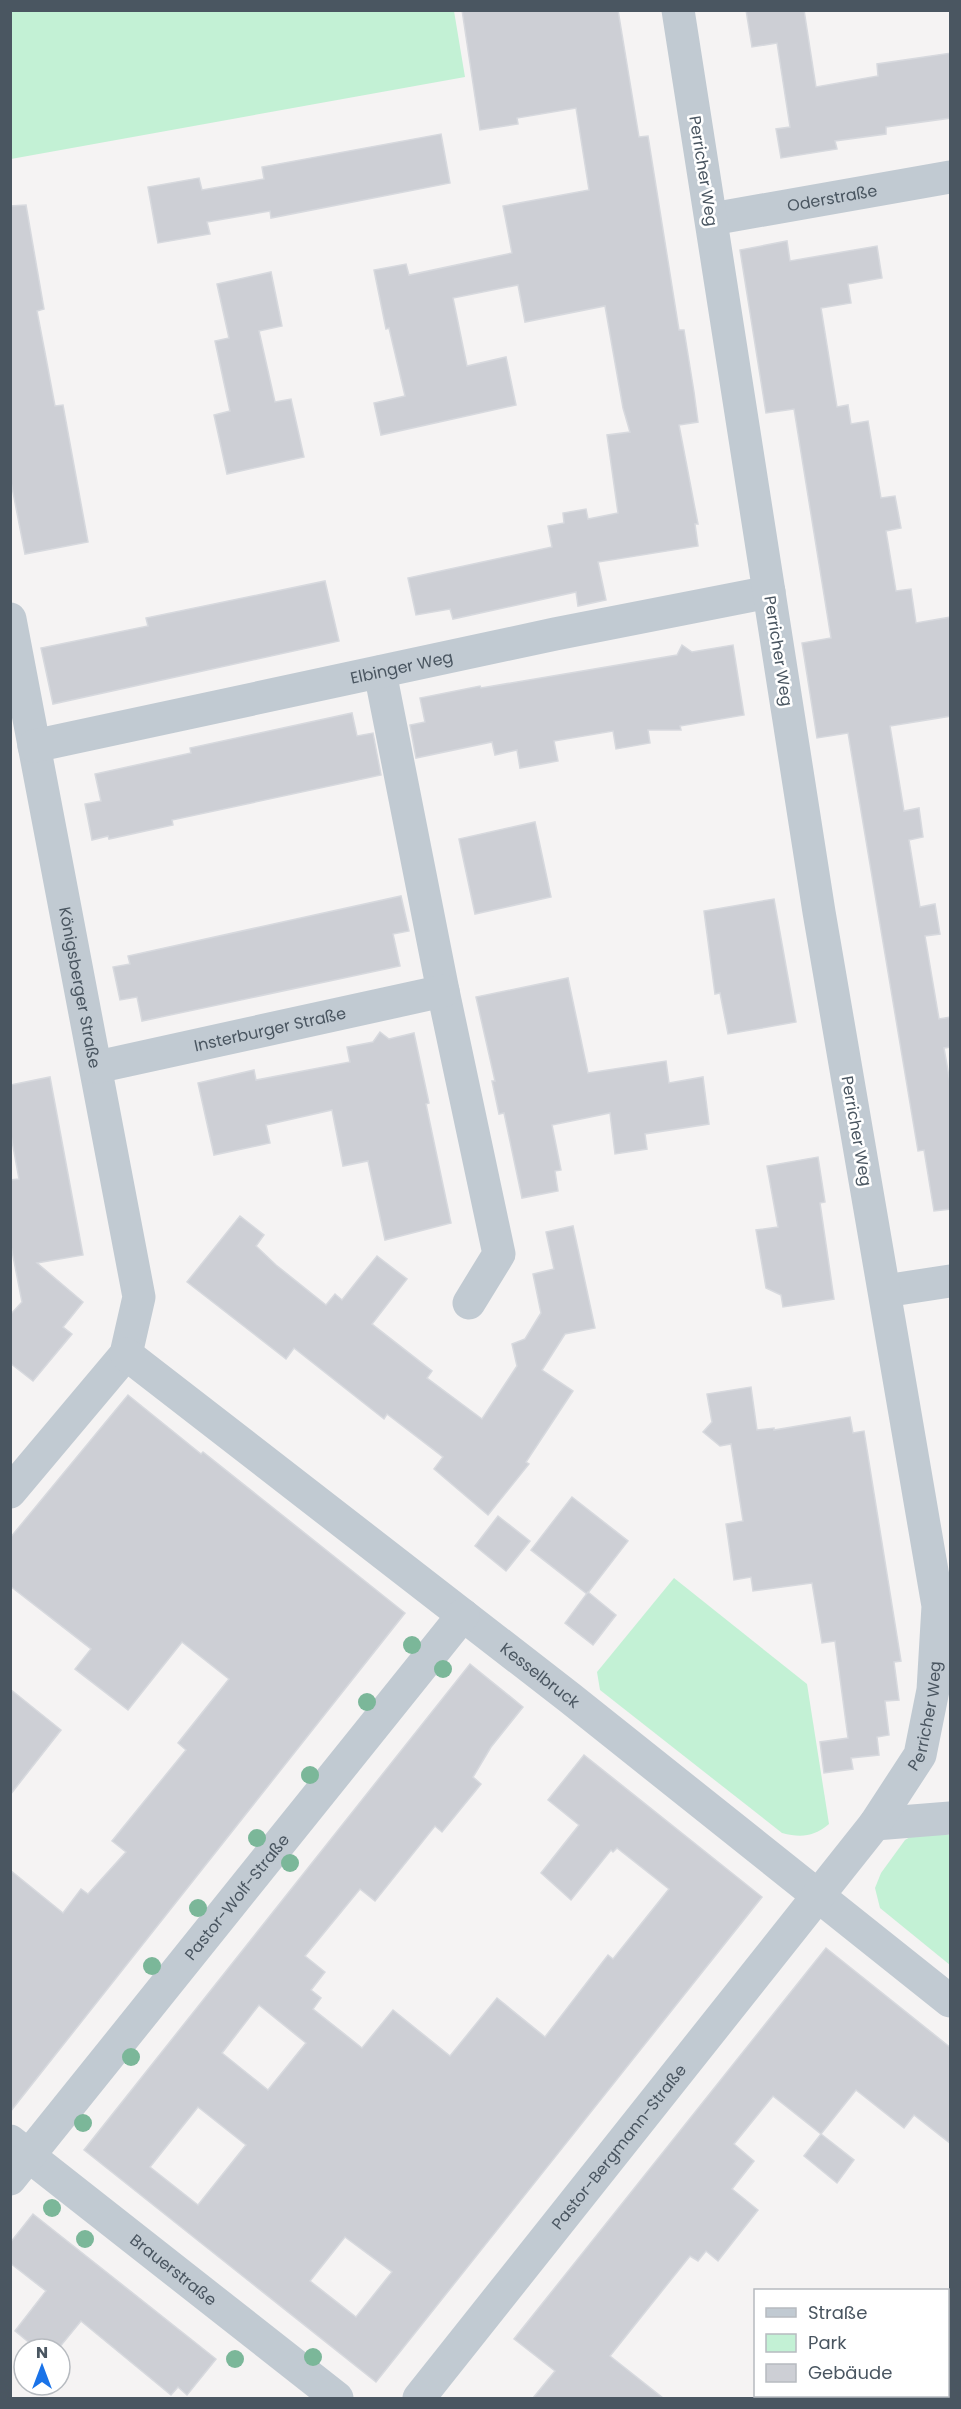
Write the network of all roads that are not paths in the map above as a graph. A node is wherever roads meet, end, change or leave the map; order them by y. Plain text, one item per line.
1 (678, 10) edge
2 (951, 177) edge
3 (712, 219) junction
4 (769, 592) junction
5 (10, 619) edge
6 (380, 672) junction
7 (34, 746) junction
8 (442, 991) junction
9 (97, 1067) junction
10 (951, 1281) edge
11 (885, 1291) junction
12 (469, 1303) dead end
13 (126, 1354) junction
14 (10, 1492) edge
15 (463, 1615) junction
16 (951, 1818) edge
17 (875, 1824) junction
18 (816, 1894) junction
19 (951, 2001) edge
20 (17, 2159) edge
21 (337, 2398) edge
22 (419, 2398) edge

1 - 3 street, Perricher Weg
2 - 3 street, Oderstraße
3 - 4 street, Perricher Weg
4 - 6 street, Elbinger Weg
4 - 11 street, Perricher Weg
5 - 7 street, Königsberger Straße
6 - 7 street, Elbinger Weg
6 - 8 street
7 - 9 street, Königsberger Straße
8 - 9 street, Insterburger Straße
8 - 12 street
9 - 13 street, Königsberger Straße
10 - 11 street
11 - 17 street, Perricher Weg
13 - 14 street
13 - 15 street, Kesselbruck
15 - 18 street, Kesselbruck
15 - 20 street, Pastor-Wolf-Straße
16 - 17 street
17 - 18 street, Perricher Weg
18 - 19 street, Kesselbruck
18 - 22 street, Pastor-Bergmann-Straße
20 - 21 street, Brauerstraße

